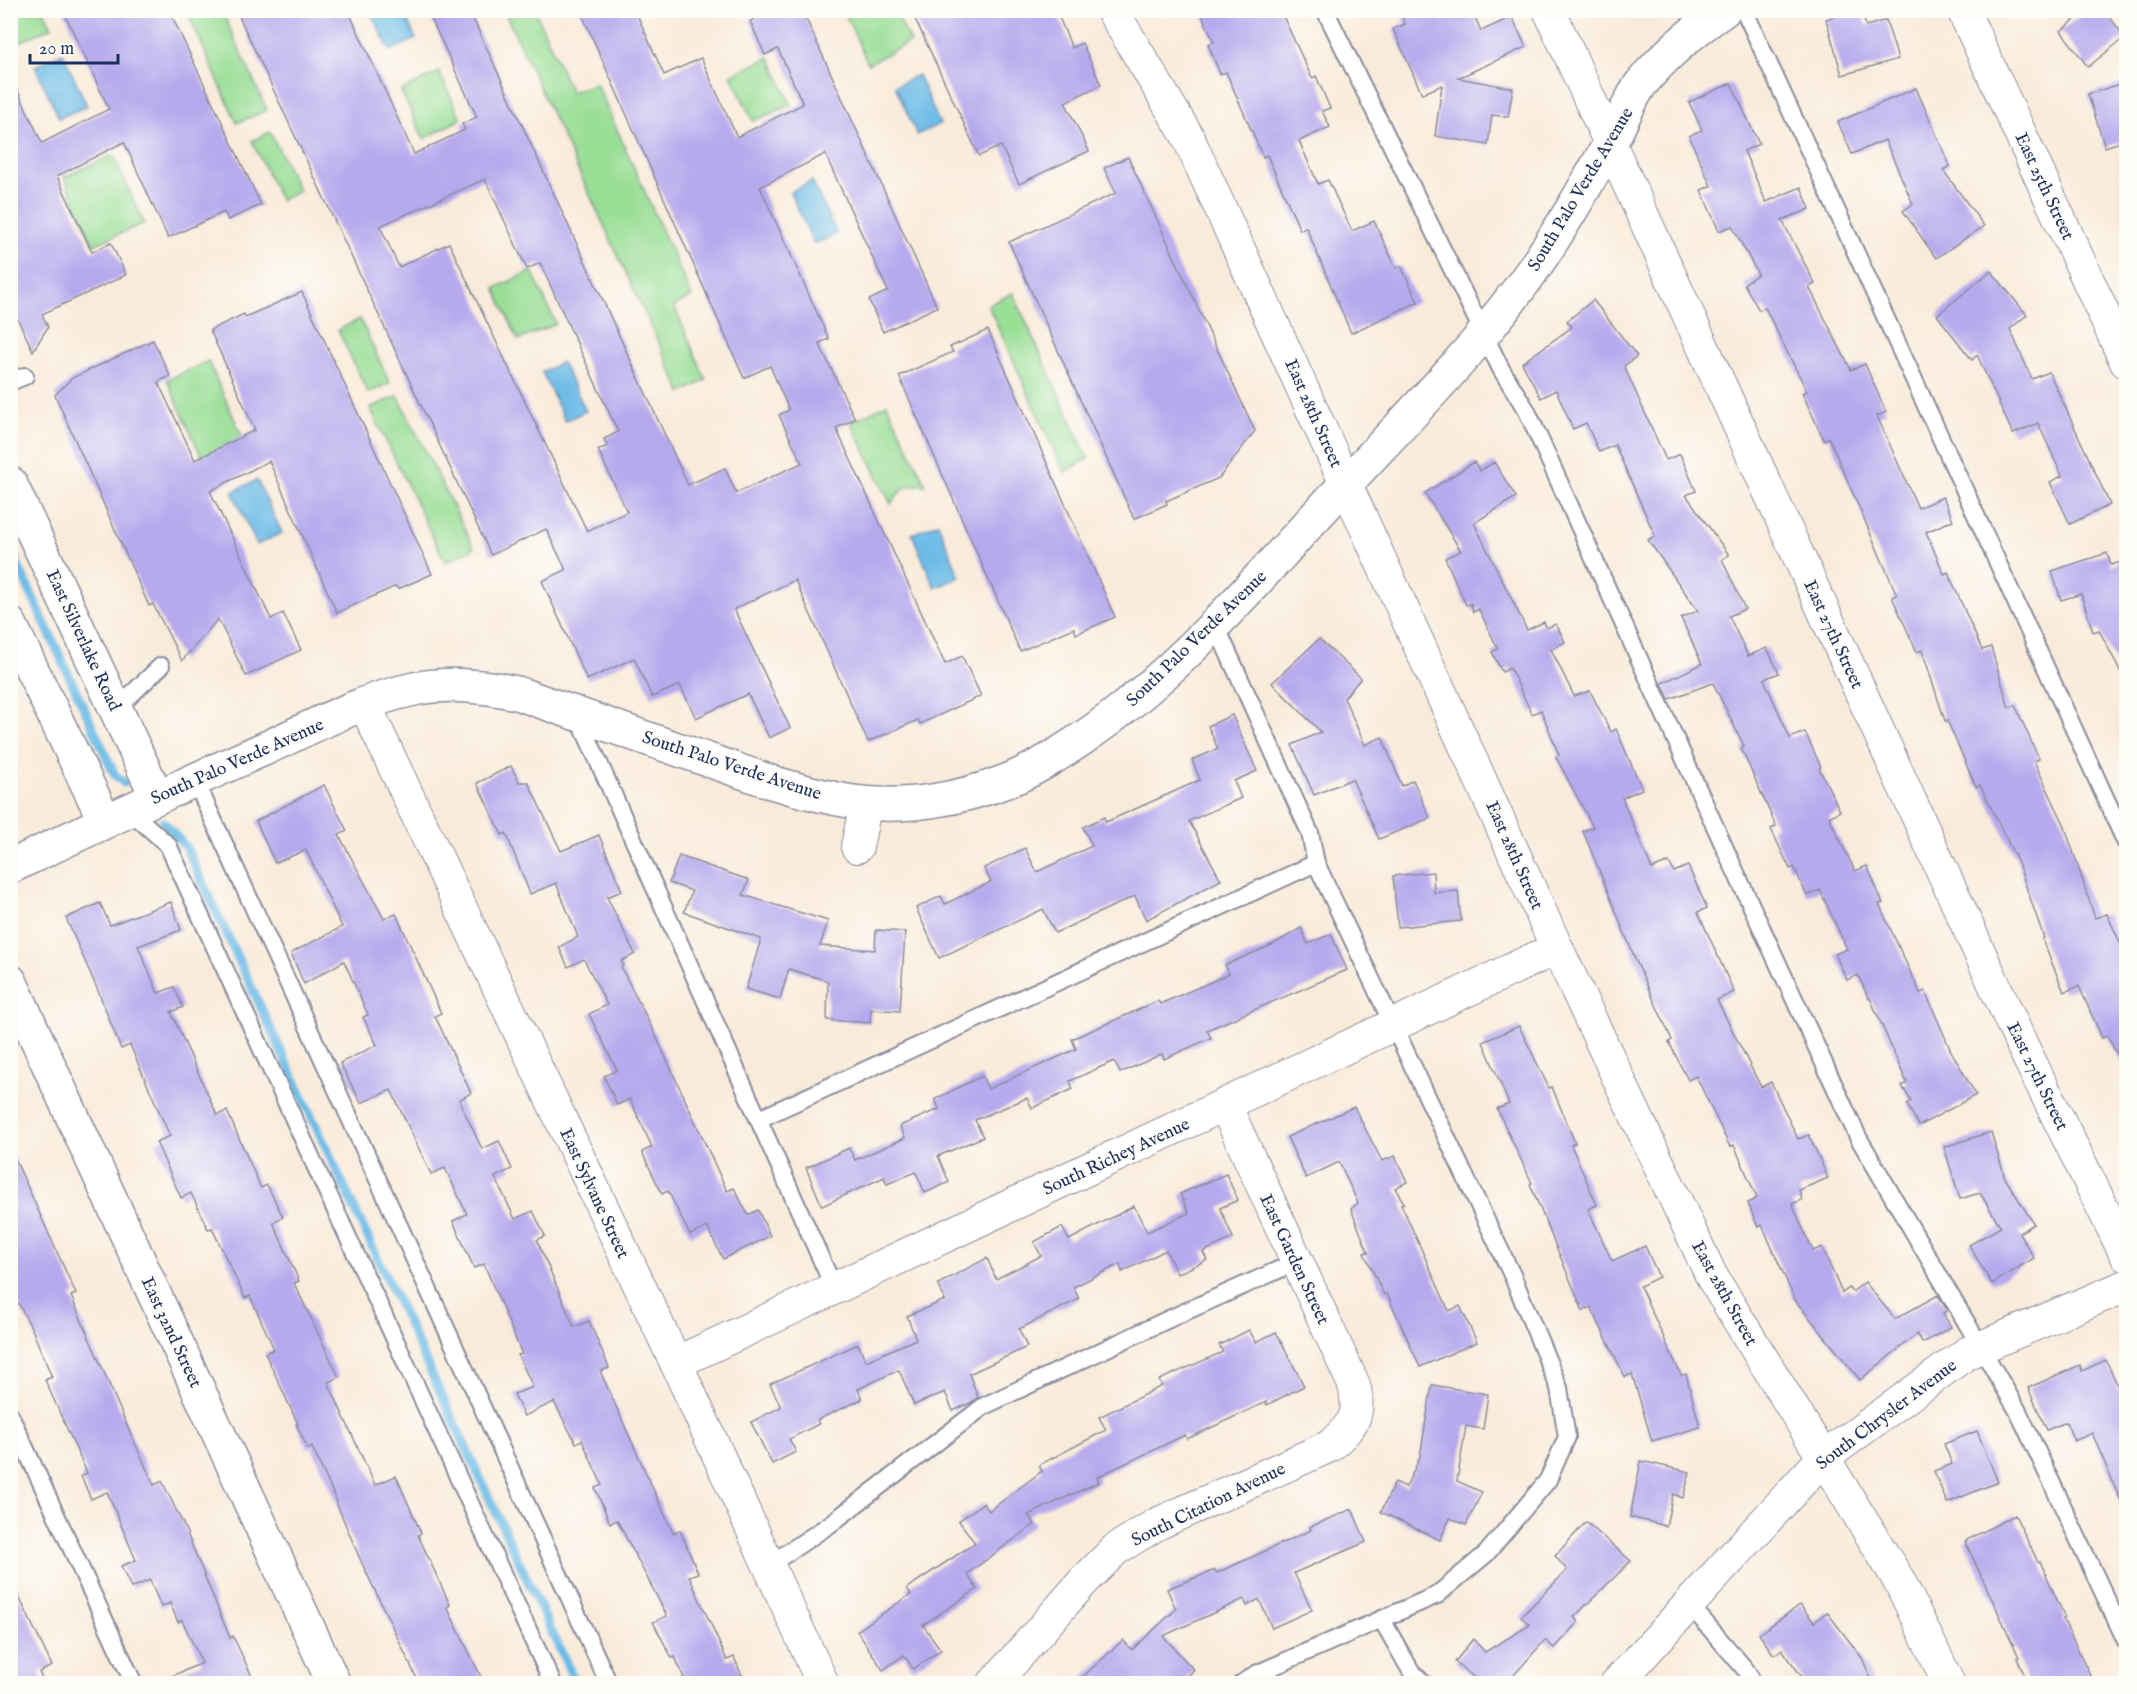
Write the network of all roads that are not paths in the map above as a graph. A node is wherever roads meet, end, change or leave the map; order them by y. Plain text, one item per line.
1 (1112, 10) edge
2 (1325, 10) edge
3 (1549, 10) edge
4 (1724, 10) edge
5 (1744, 10) edge
6 (1963, 10) edge
7 (1609, 143) junction
8 (1484, 333) junction
9 (2127, 362) edge
10 (10, 483) edge
11 (1346, 483) junction
12 (10, 624) edge
13 (1215, 624) junction
14 (161, 666) dead end
15 (364, 704) junction
16 (116, 709) junction
17 (576, 712) junction
18 (195, 780) junction
19 (866, 803) junction
20 (130, 809) junction
21 (2127, 843) edge
22 (856, 847) dead end
23 (1316, 862) junction
24 (10, 867) edge
25 (1557, 948) junction
26 (10, 981) edge
27 (1393, 1026) junction
28 (1225, 1105) junction
29 (759, 1119) junction
30 (2127, 1255) edge
31 (1296, 1262) junction
32 (2127, 1286) edge
33 (834, 1288) junction
34 (1982, 1347) junction
35 (676, 1363) junction
36 (10, 1414) edge
37 (1357, 1414) joint
38 (1823, 1458) junction
39 (769, 1565) junction
40 (1689, 1604) junction
41 (1382, 1620) junction
42 (2127, 1641) edge
43 (134, 1683) edge
44 (334, 1683) edge
45 (553, 1683) edge
46 (609, 1683) edge
47 (823, 1683) edge
48 (993, 1683) edge
49 (1241, 1683) edge
50 (1424, 1683) edge
51 (1616, 1683) edge
52 (1754, 1683) edge
53 (1949, 1683) edge

1 - 11 street, East 28th Street
2 - 8 lane
3 - 7 street, East 27th Street
4 - 7 street, South Palo Verde Avenue
5 - 21 lane
6 - 9 street, East 25th Street
7 - 8 street, South Palo Verde Avenue
7 - 30 street, East 27th Street
8 - 11 street, South Palo Verde Avenue
8 - 34 lane
10 - 16 street, East Silverlake Road
11 - 13 street, South Palo Verde Avenue
11 - 25 street, East 28th Street
12 - 20 street
13 - 19 street, South Palo Verde Avenue
13 - 23 lane
14 - 16 lane
15 - 17 street, South Palo Verde Avenue
15 - 18 street, South Palo Verde Avenue
15 - 35 street, East Sylvane Street
16 - 20 street, East Silverlake Road
17 - 19 street, South Palo Verde Avenue
17 - 29 lane
18 - 20 street, South Palo Verde Avenue
18 - 46 lane
19 - 22 street
20 - 24 street, South Palo Verde Avenue
20 - 45 lane
23 - 27 lane
23 - 29 lane
25 - 27 street, South Richey Avenue
25 - 38 street, East 28th Street
26 - 44 street, East 32nd Street
27 - 28 street, South Richey Avenue
27 - 41 lane
28 - 31 street, East Garden Street
28 - 33 street, South Richey Avenue
29 - 33 lane
31 - 37 street, East Garden Street
31 - 39 lane
32 - 34 street, South Chrysler Avenue
33 - 35 street, South Richey Avenue
34 - 38 street, South Chrysler Avenue
34 - 42 lane
35 - 39 street, East Sylvane Street
36 - 43 lane
37 - 48 street, South Citation Avenue
38 - 40 street, South Chrysler Avenue
38 - 53 street, East 28th Street
39 - 47 street, East Sylvane Street
40 - 51 street, South Chrysler Avenue
40 - 52 lane
41 - 49 lane
41 - 50 lane

